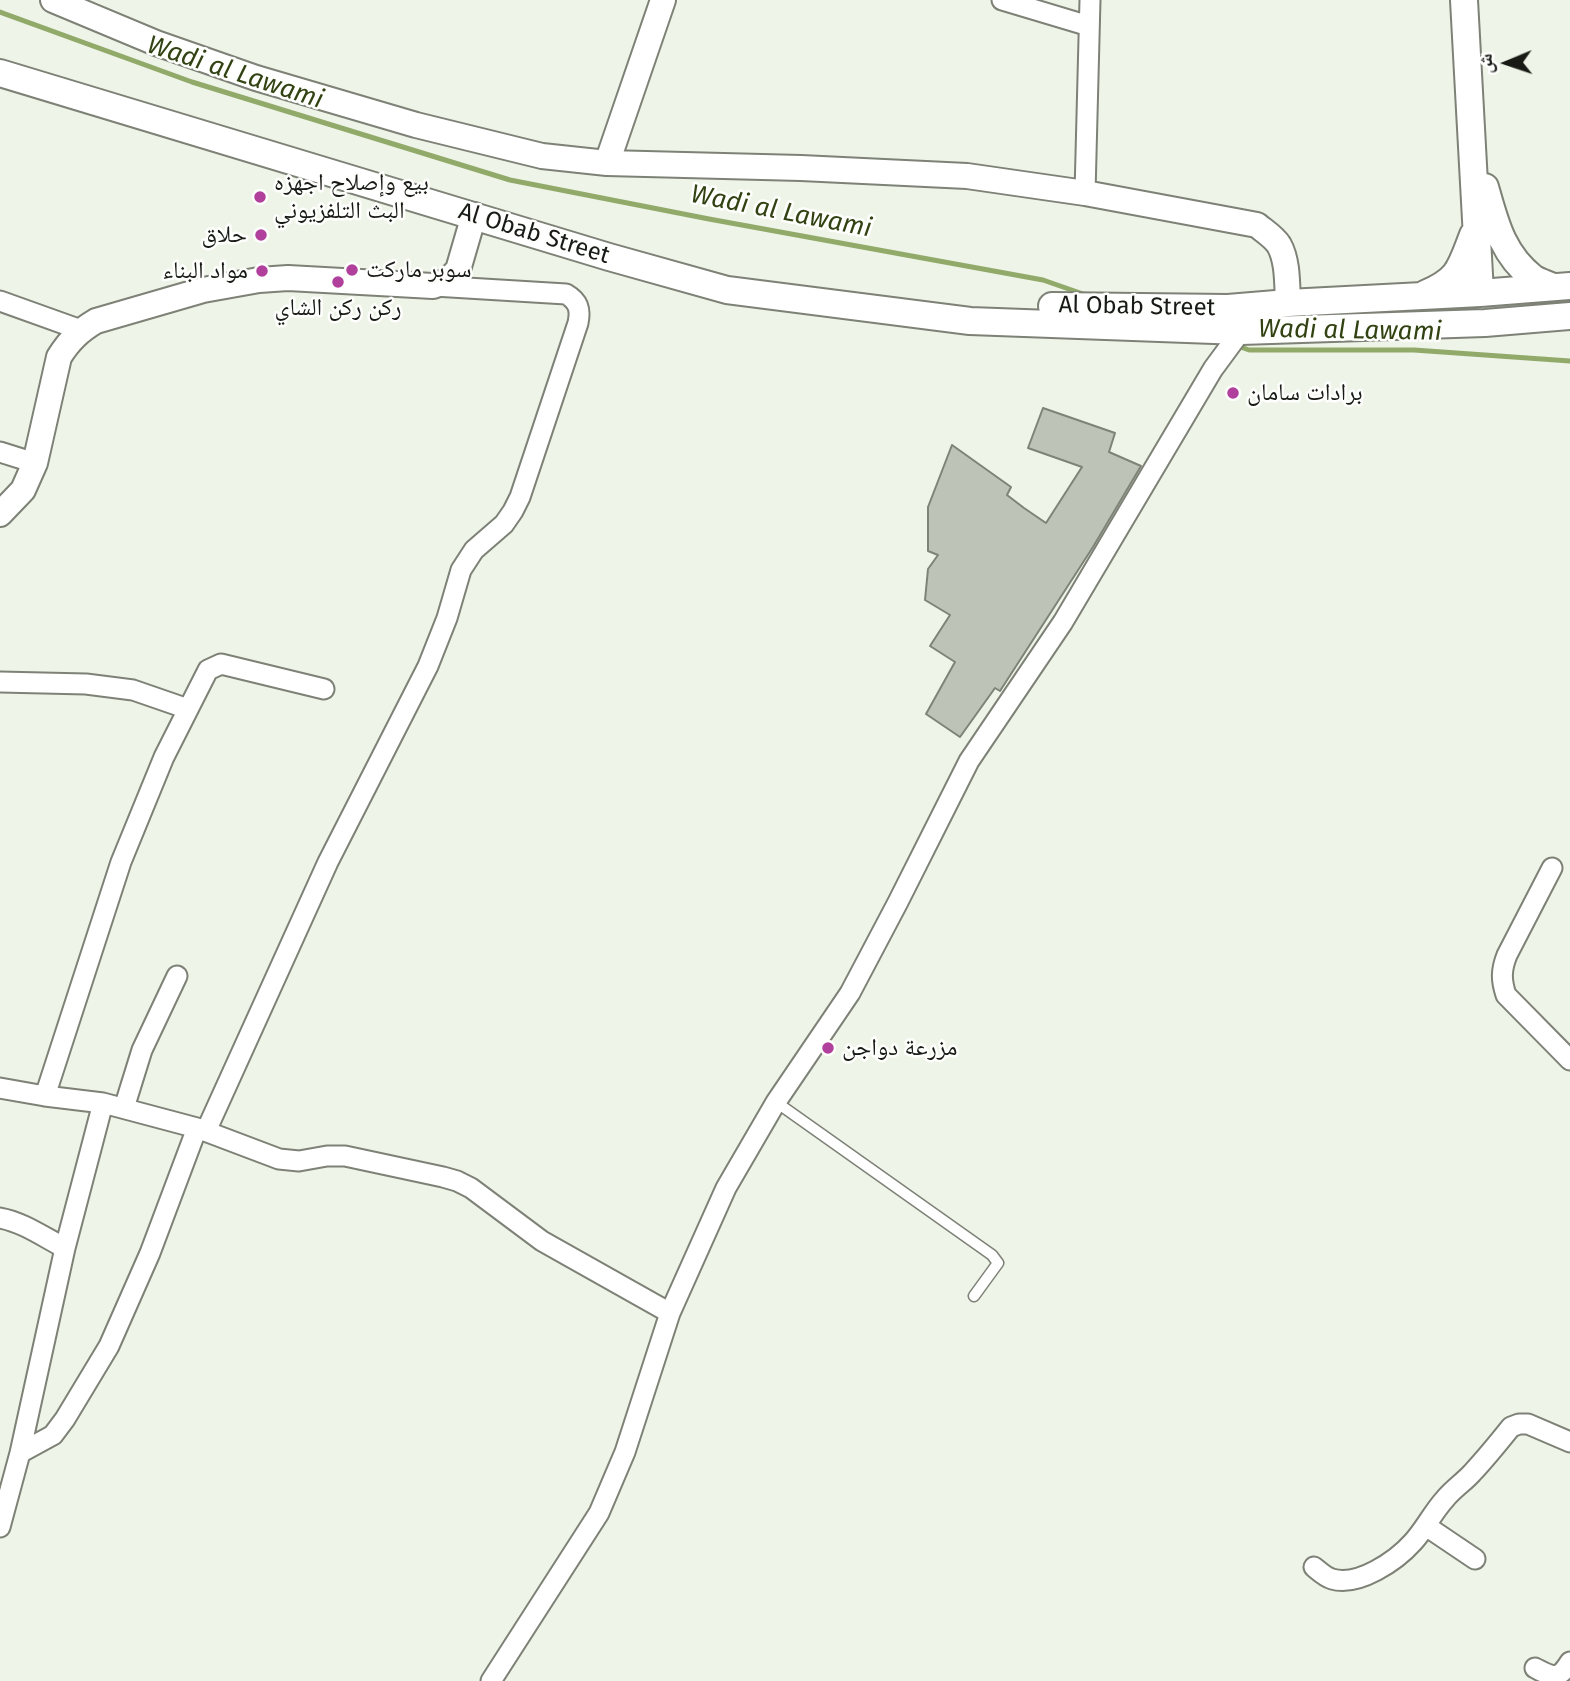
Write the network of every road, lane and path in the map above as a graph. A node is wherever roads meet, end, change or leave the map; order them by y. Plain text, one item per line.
1 (53, 0) edge
2 (663, 0) edge
3 (1002, 0) edge
4 (1090, 0) edge
5 (1464, 0) edge
6 (1089, 26) junction
7 (0, 73) edge
8 (1471, 136) junction
9 (607, 163) junction
10 (1085, 192) junction
11 (474, 215) junction
12 (1476, 227) junction
13 (433, 286) junction
14 (1561, 287) edge
15 (1480, 293) junction
16 (1421, 296) junction
17 (0, 301) edge
18 (1289, 303) junction
19 (1121, 307) junction
20 (914, 314) junction
21 (1561, 317) edge
22 (1364, 327) junction
23 (81, 330) junction
24 (1241, 331) junction
25 (0, 452) edge
26 (35, 463) junction
27 (0, 514) edge
28 (0, 682) edge
29 (324, 689) dead end
30 (188, 709) junction
31 (1552, 868) dead end
32 (177, 976) dead end
33 (1570, 1060) edge
34 (0, 1088) edge
35 (46, 1096) junction
36 (103, 1102) junction
37 (776, 1102) junction
38 (124, 1108) junction
39 (202, 1130) junction
40 (0, 1219) edge
41 (65, 1248) junction
42 (974, 1296) dead end
43 (670, 1313) junction
44 (1570, 1441) edge
45 (20, 1453) junction
46 (1426, 1526) junction
47 (0, 1527) edge
48 (1475, 1559) dead end
49 (1314, 1567) dead end
50 (1570, 1662) edge
51 (1535, 1668) dead end
52 (491, 1681) edge

1 - 9 street
2 - 9 street
3 - 6 street
4 - 6 street
5 - 8 main road
6 - 10 street
7 - 11 main road, Al Obab Street
8 - 12 main road
8 - 14 main road
9 - 10 street
10 - 18 street
11 - 13 street
11 - 20 main road, Al Obab Street
12 - 15 main road
12 - 16 main road
13 - 23 street
13 - 39 street
14 - 15 main road, Al Obab Street
15 - 16 main road, Al Obab Street
15 - 21 main road
15 - 22 main road
16 - 18 main road, Al Obab Street
17 - 23 street
18 - 19 main road, Al Obab Street
18 - 24 main road
19 - 20 main road, Al Obab Street
19 - 24 main road
20 - 24 main road, Al Obab Street
21 - 22 main road, Al Obab Street
22 - 24 main road, Al Obab Street
23 - 26 street
24 - 37 street
25 - 26 street
26 - 27 street
28 - 30 street
29 - 30 street
30 - 35 street
31 - 33 street
32 - 38 street
34 - 35 street
35 - 36 street
36 - 38 street
36 - 41 street
37 - 42 lane
37 - 43 street
38 - 39 street
39 - 43 street
39 - 45 street
40 - 41 street
41 - 45 street
43 - 52 street
44 - 46 street
45 - 47 street
46 - 48 street
46 - 49 street
50 - 51 street

